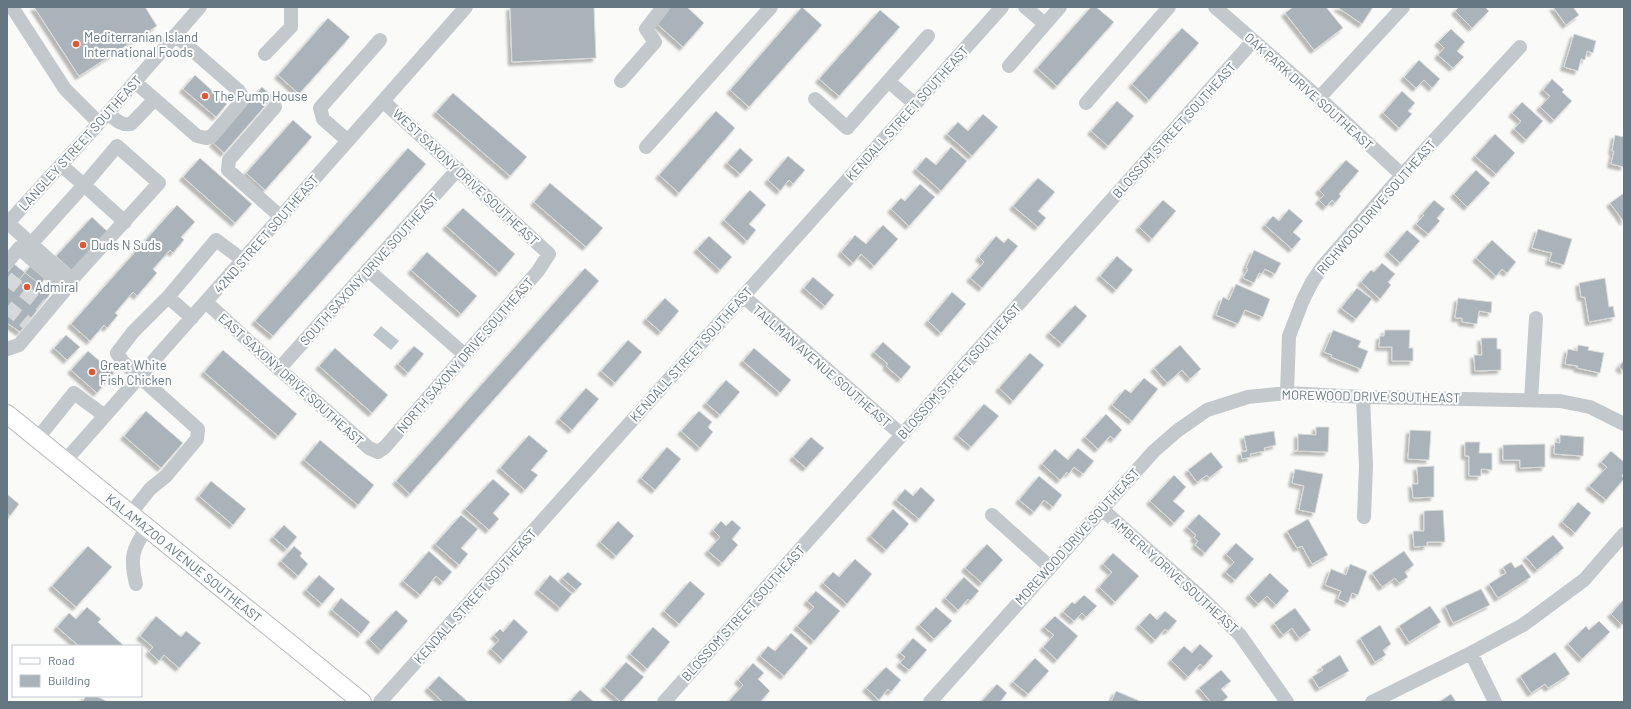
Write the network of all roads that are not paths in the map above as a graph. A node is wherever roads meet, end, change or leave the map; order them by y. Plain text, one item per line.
1 (12, 7) edge
2 (200, 7) edge
3 (291, 7) edge
4 (466, 7) edge
5 (663, 7) edge
6 (771, 7) edge
7 (1002, 7) edge
8 (1025, 7) edge
9 (1060, 7) edge
10 (1169, 7) edge
11 (1215, 7) edge
12 (1403, 7) edge
13 (1045, 24) junction
14 (175, 35) junction
15 (928, 36) dead end
16 (380, 40) dead end
17 (1253, 41) junction
18 (1520, 47) dead end
19 (265, 54) dead end
20 (1009, 66) dead end
21 (622, 80) dead end
22 (888, 81) junction
23 (135, 82) junction
24 (1319, 98) junction
25 (154, 99) junction
26 (815, 99) dead end
27 (383, 101) junction
28 (1086, 103) dead end
29 (915, 104) junction
30 (275, 107) dead end
31 (104, 118) junction
32 (348, 142) junction
33 (646, 147) dead end
34 (61, 166) junction
35 (458, 169) junction
36 (1402, 175) junction
37 (84, 185) junction
38 (9, 217) edge
39 (281, 217) junction
40 (125, 222) junction
41 (31, 244) junction
42 (549, 254) joint
43 (243, 260) junction
44 (7, 263) edge
45 (368, 270) junction
46 (743, 296) junction
47 (168, 297) junction
48 (206, 302) junction
49 (192, 318) junction
50 (1536, 318) dead end
51 (7, 349) edge
52 (465, 355) junction
53 (279, 369) junction
54 (140, 377) junction
55 (1287, 393) junction
56 (1363, 396) junction
57 (1531, 400) junction
58 (7, 414) edge
59 (105, 416) junction
60 (1624, 424) edge
61 (902, 436) junction
62 (37, 439) junction
63 (378, 452) joint
64 (66, 461) junction
65 (1102, 509) junction
66 (130, 514) junction
67 (992, 515) dead end
68 (1364, 517) dead end
69 (147, 528) junction
70 (1624, 534) edge
71 (1050, 567) junction
72 (136, 584) dead end
73 (1471, 653) junction
74 (362, 702) edge
75 (380, 702) edge
76 (664, 702) edge
77 (930, 702) edge
78 (1287, 702) edge
79 (1372, 702) edge
80 (1495, 702) edge

1 - 31 street
2 - 14 street, LANGLEY STREET SOUTHEAST
3 - 19 street
4 - 27 street, 42ND STREET SOUTHEAST
5 - 21 street
6 - 33 street
7 - 29 street, KENDALL STREET SOUTHEAST
8 - 13 street
9 - 13 street
10 - 28 street
11 - 17 street, OAK PARK DRIVE SOUTHEAST
12 - 24 street
13 - 20 street
14 - 23 street, LANGLEY STREET SOUTHEAST
14 - 25 street
15 - 22 street
16 - 32 street
17 - 24 street, OAK PARK DRIVE SOUTHEAST
17 - 61 street, BLOSSOM STREET SOUTHEAST
18 - 36 street, RICHWOOD DRIVE SOUTHEAST
22 - 26 street
22 - 29 street
23 - 25 street
23 - 31 street, LANGLEY STREET SOUTHEAST
24 - 36 street, OAK PARK DRIVE SOUTHEAST
25 - 31 street
27 - 32 street, 42ND STREET SOUTHEAST
27 - 35 street, WEST SAXONY DRIVE SOUTHEAST
29 - 46 street, KENDALL STREET SOUTHEAST
30 - 39 street
31 - 34 street, LANGLEY STREET SOUTHEAST
32 - 39 street, 42ND STREET SOUTHEAST
34 - 37 street
34 - 38 street, LANGLEY STREET SOUTHEAST
35 - 42 street, WEST SAXONY DRIVE SOUTHEAST
35 - 45 street, SOUTH SAXONY DRIVE SOUTHEAST
36 - 55 street, RICHWOOD DRIVE SOUTHEAST
37 - 40 street
37 - 40 street
37 - 41 street
38 - 41 street
39 - 43 street, 42ND STREET SOUTHEAST
40 - 41 street
42 - 52 street, NORTH SAXONY DRIVE SOUTHEAST
43 - 47 street
43 - 48 street, 42ND STREET SOUTHEAST
44 - 51 street
45 - 52 street
45 - 53 street, SOUTH SAXONY DRIVE SOUTHEAST
46 - 61 street, TALLMAN AVENUE SOUTHEAST
46 - 75 street, KENDALL STREET SOUTHEAST
47 - 49 street
47 - 54 street
48 - 49 street, 42ND STREET SOUTHEAST
48 - 53 street, EAST SAXONY DRIVE SOUTHEAST
49 - 54 street, 42ND STREET SOUTHEAST
50 - 57 street
52 - 63 street, NORTH SAXONY DRIVE SOUTHEAST
53 - 63 street, EAST SAXONY DRIVE SOUTHEAST
54 - 59 street, 42ND STREET SOUTHEAST
54 - 66 street
55 - 56 street, MOREWOOD DRIVE SOUTHEAST
55 - 65 street, MOREWOOD DRIVE SOUTHEAST
56 - 57 street, MOREWOOD DRIVE SOUTHEAST
56 - 68 street
57 - 60 street, MOREWOOD DRIVE SOUTHEAST
58 - 62 main road, KALAMAZOO AVENUE SOUTHEAST
59 - 62 street
59 - 64 street, 42ND STREET SOUTHEAST
61 - 76 street, BLOSSOM STREET SOUTHEAST
62 - 64 main road, KALAMAZOO AVENUE SOUTHEAST
64 - 66 main road, KALAMAZOO AVENUE SOUTHEAST
65 - 71 street, MOREWOOD DRIVE SOUTHEAST
65 - 78 street, AMBERLY DRIVE SOUTHEAST
66 - 69 main road, KALAMAZOO AVENUE SOUTHEAST
67 - 71 street
69 - 72 street
69 - 74 main road, KALAMAZOO AVENUE SOUTHEAST
70 - 73 street
71 - 77 street, MOREWOOD DRIVE SOUTHEAST
73 - 79 street
73 - 80 street

